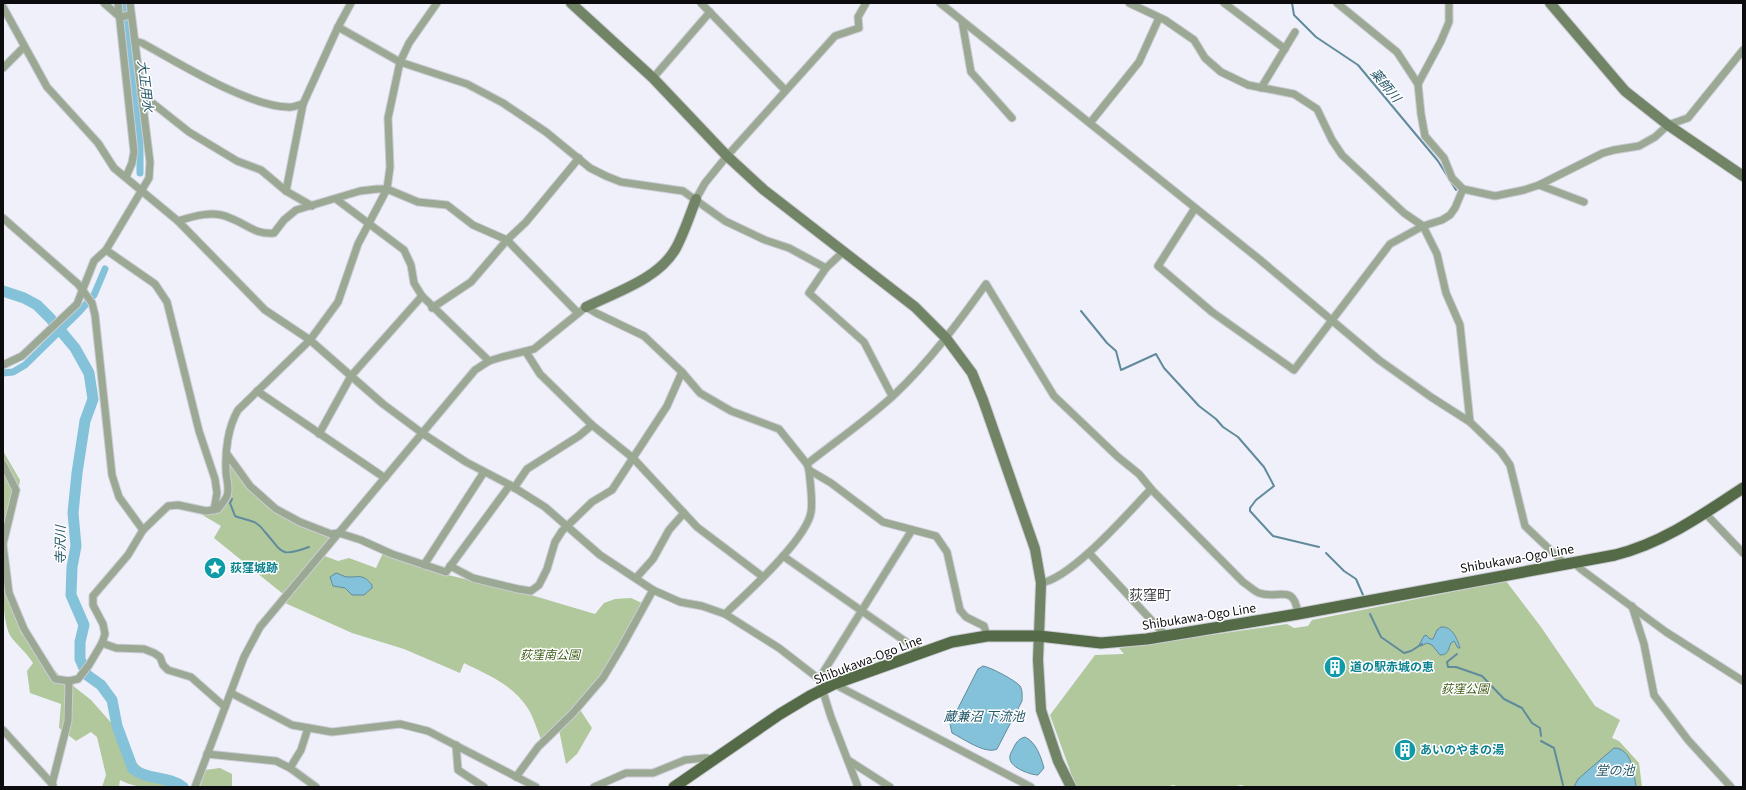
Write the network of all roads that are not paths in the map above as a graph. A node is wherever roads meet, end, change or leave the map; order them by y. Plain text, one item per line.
1 (104, 3) edge
2 (118, 3) edge
3 (130, 3) edge
4 (351, 3) edge
5 (437, 3) edge
6 (571, 3) edge
7 (701, 3) edge
8 (866, 3) edge
9 (940, 3) edge
10 (1129, 3) edge
11 (1224, 3) edge
12 (1337, 3) edge
13 (1449, 3) edge
14 (1550, 3) edge
15 (3, 7) edge
16 (710, 12) junction
17 (125, 16) junction
18 (1159, 18) junction
19 (962, 21) junction
20 (338, 27) junction
21 (1295, 32) dead end
22 (134, 41) junction
23 (24, 47) junction
24 (1284, 49) junction
25 (1743, 50) edge
26 (400, 62) junction
27 (3, 68) edge
28 (653, 78) junction
29 (1418, 84) junction
30 (1261, 88) junction
31 (786, 90) junction
32 (141, 94) junction
33 (303, 104) junction
34 (1012, 118) dead end
35 (1090, 123) junction
36 (1668, 125) junction
37 (727, 156) junction
38 (579, 158) junction
39 (1743, 176) edge
40 (126, 177) junction
41 (1539, 185) junction
42 (387, 189) junction
43 (1463, 189) junction
44 (143, 191) junction
45 (286, 191) junction
46 (336, 199) junction
47 (696, 200) junction
48 (1584, 202) dead end
49 (312, 206) junction
50 (1195, 208) junction
51 (3, 218) edge
52 (178, 221) junction
53 (369, 223) junction
54 (1423, 226) junction
55 (507, 240) junction
56 (106, 250) junction
57 (844, 252) junction
58 (826, 268) junction
59 (84, 293) junction
60 (422, 296) junction
61 (432, 308) junction
62 (582, 310) junction
63 (1332, 321) junction
64 (946, 338) junction
65 (310, 340) junction
66 (526, 352) junction
67 (490, 361) junction
68 (3, 365) edge
69 (682, 372) junction
70 (351, 376) junction
71 (257, 392) junction
72 (892, 396) junction
73 (1470, 422) junction
74 (592, 425) junction
75 (422, 433) junction
76 (319, 434) junction
77 (226, 454) junction
78 (633, 458) junction
79 (3, 464) edge
80 (808, 467) junction
81 (484, 472) junction
82 (385, 478) junction
83 (512, 486) junction
84 (1743, 488) edge
85 (1151, 489) junction
86 (214, 510) junction
87 (684, 513) junction
88 (1705, 513) junction
89 (568, 527) junction
90 (143, 530) junction
91 (912, 530) junction
92 (339, 533) junction
93 (3, 544) edge
94 (1089, 553) junction
95 (1743, 553) edge
96 (783, 556) junction
97 (1569, 563) junction
98 (424, 565) junction
99 (450, 566) junction
100 (763, 577) junction
101 (636, 578) junction
102 (1041, 583) junction
103 (653, 590) junction
104 (6, 592) edge
105 (1632, 606) junction
106 (862, 610) junction
107 (725, 614) junction
108 (1298, 614) junction
109 (987, 636) junction
110 (1039, 636) junction
111 (1166, 636) junction
112 (102, 643) junction
113 (922, 653) junction
114 (819, 679) junction
115 (69, 681) junction
116 (1743, 681) edge
117 (834, 684) junction
118 (822, 690) junction
119 (231, 693) junction
120 (225, 707) junction
121 (308, 728) junction
122 (3, 730) edge
123 (456, 746) junction
124 (207, 754) junction
125 (714, 759) junction
126 (848, 760) junction
127 (290, 768) junction
128 (516, 777) junction
129 (51, 783) edge
130 (43, 787) edge
131 (195, 787) edge
132 (316, 787) edge
133 (484, 787) edge
134 (536, 787) edge
135 (594, 787) edge
136 (674, 787) edge
137 (858, 787) edge
138 (890, 787) edge
139 (1031, 787) edge
140 (1071, 787) edge
141 (1731, 787) edge

1 - 17 street
2 - 17 street
3 - 17 street
4 - 20 street
5 - 26 street
6 - 28 street
7 - 16 street
8 - 31 street
9 - 19 street
10 - 18 street
11 - 24 street
12 - 29 street
13 - 29 street
14 - 36 street
15 - 23 street
16 - 28 street
16 - 31 street
17 - 22 street
17 - 40 street
18 - 30 street
18 - 35 street
19 - 34 street
19 - 35 street
20 - 26 street
20 - 33 street
21 - 24 street
22 - 32 street
22 - 33 street
23 - 27 street
23 - 40 street
24 - 30 street
25 - 36 street
26 - 38 street
26 - 42 street
28 - 37 street
29 - 43 street
30 - 54 street
31 - 37 street
32 - 44 street
32 - 45 street
33 - 45 street
35 - 50 street
36 - 39 street
36 - 41 street
37 - 47 street
37 - 57 street
38 - 47 street
38 - 55 street
40 - 44 street
41 - 43 street
41 - 48 street
42 - 46 street
42 - 53 street
42 - 55 street
43 - 54 street
44 - 52 street
44 - 56 street
45 - 49 street
46 - 49 street
46 - 53 street
47 - 58 street
47 - 62 street
49 - 52 street
50 - 63 street
50 - 63 street
51 - 59 street
52 - 65 street
53 - 60 street
53 - 65 street
54 - 63 street
54 - 73 street
55 - 61 street
55 - 62 street
56 - 59 street
56 - 86 street
57 - 58 street
57 - 64 street
58 - 72 street
59 - 68 street
59 - 90 street
60 - 61 street
60 - 70 street
61 - 67 street
62 - 66 street
62 - 69 street
63 - 73 street
64 - 72 street
64 - 85 street
64 - 102 street
65 - 70 street
65 - 71 street
66 - 67 street
66 - 74 street
67 - 75 street
69 - 78 street
69 - 80 street
70 - 75 street
70 - 76 street
71 - 76 street
71 - 77 street
72 - 80 street
73 - 97 street
74 - 78 street
74 - 83 street
75 - 81 street
75 - 82 street
76 - 82 street
77 - 86 street
77 - 92 street
78 - 87 street
78 - 89 street
79 - 93 street
80 - 91 street
80 - 96 street
81 - 83 street
81 - 98 street
82 - 92 street
83 - 89 street
83 - 99 street
84 - 88 main road, Shibukawa-Ogo Line
85 - 94 street
85 - 108 street
86 - 90 street
87 - 100 street
87 - 101 street
88 - 95 street
88 - 97 main road, Shibukawa-Ogo Line
89 - 99 street
89 - 101 street
90 - 112 street
91 - 106 street
91 - 109 street
92 - 98 street
92 - 119 street
93 - 104 street
94 - 102 street
94 - 111 street
96 - 100 street
96 - 106 street
97 - 105 street
97 - 108 main road, Shibukawa-Ogo Line
98 - 99 street
100 - 107 street
101 - 103 street
102 - 110 street
103 - 107 street
103 - 128 street
104 - 115 street
105 - 116 street
105 - 141 street
106 - 113 street
106 - 114 street
107 - 114 street
108 - 111 main road, Shibukawa-Ogo Line
109 - 110 main road, Shibukawa-Ogo Line
109 - 113 main road, Shibukawa-Ogo Line
110 - 111 main road, Shibukawa-Ogo Line
110 - 140 street
112 - 115 street
112 - 120 street
113 - 117 main road, Shibukawa-Ogo Line
114 - 118 street
115 - 129 street
117 - 118 main road, Shibukawa-Ogo Line
117 - 139 street
118 - 125 main road, Shibukawa-Ogo Line
118 - 126 street
119 - 120 street
119 - 121 street
120 - 124 street
121 - 123 street
121 - 127 street
122 - 129 street
123 - 128 street
123 - 133 street
124 - 127 street
124 - 131 street
125 - 135 street
125 - 136 main road, Shibukawa-Ogo Line
126 - 137 street
126 - 138 street
127 - 132 street
128 - 134 street
129 - 130 street

